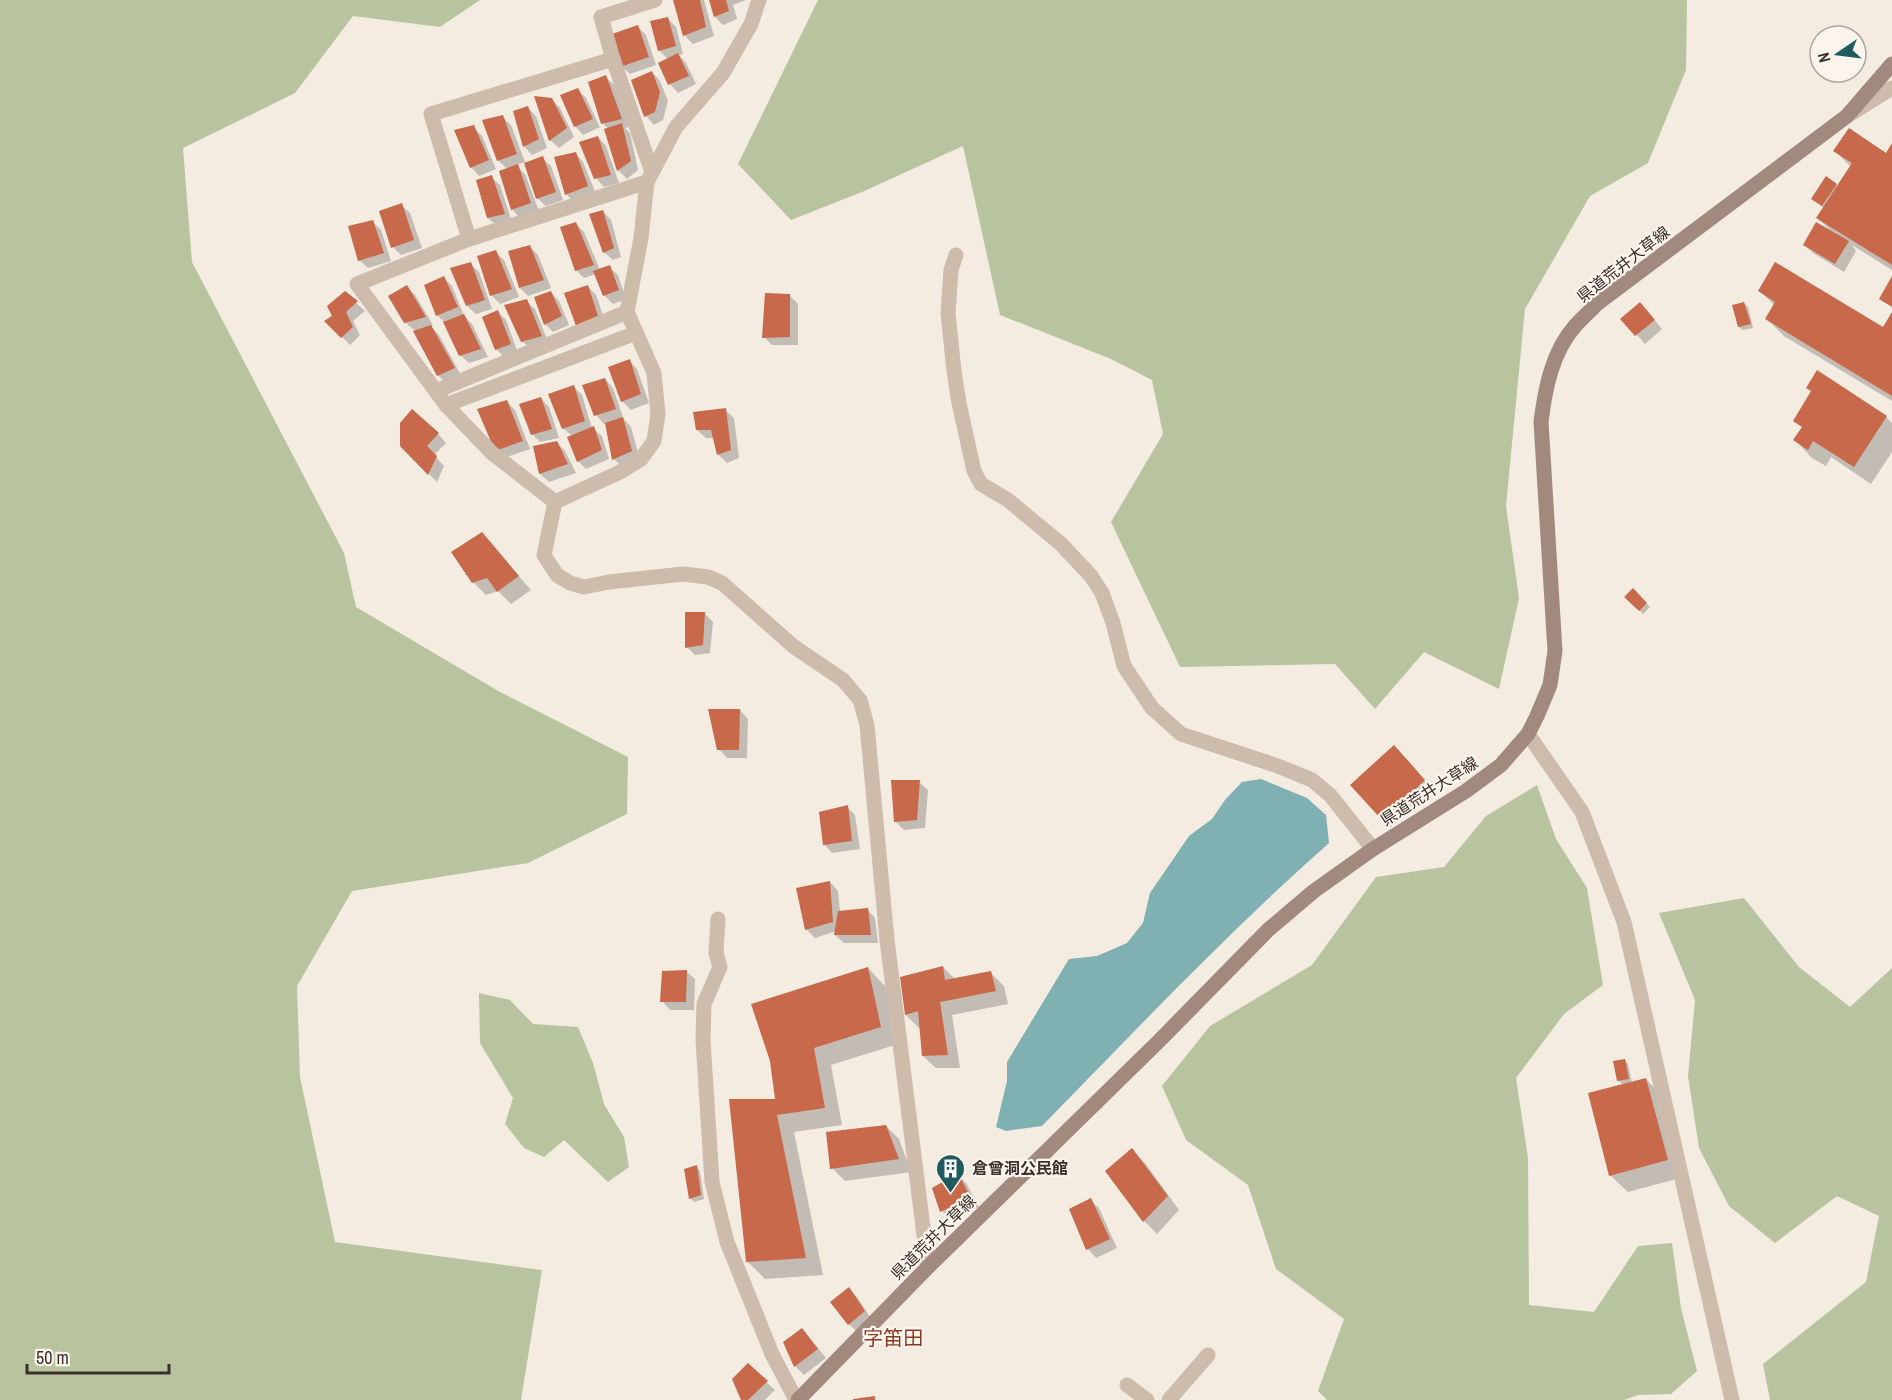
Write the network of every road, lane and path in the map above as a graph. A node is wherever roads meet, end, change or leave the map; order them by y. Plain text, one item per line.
1 (655, 0) edge
2 (759, 0) edge
3 (613, 59) junction
4 (1892, 64) edge
5 (1892, 88) edge
6 (1846, 116) junction
7 (649, 177) junction
8 (469, 238) junction
9 (956, 255) dead end
10 (627, 312) junction
11 (636, 333) junction
12 (436, 391) junction
13 (446, 405) junction
14 (555, 502) junction
15 (1528, 734) junction
16 (1373, 849) junction
17 (718, 919) dead end
18 (928, 1267) junction
19 (1208, 1355) dead end
20 (1127, 1384) dead end
21 (797, 1400) edge
22 (1147, 1400) edge
23 (1169, 1400) edge
24 (1732, 1400) edge

1 - 3 street
2 - 7 street
3 - 7 street
3 - 8 street
4 - 6 main road, 県道荒井大草線
5 - 6 street
6 - 15 main road, 県道荒井大草線
7 - 8 street
7 - 10 street
8 - 12 street
9 - 16 street
10 - 11 street
10 - 12 street
11 - 13 street
11 - 14 street
12 - 13 street
13 - 14 street
14 - 18 street
15 - 16 main road, 県道荒井大草線
15 - 24 street
16 - 18 main road, 県道荒井大草線
17 - 21 street
18 - 21 main road, 県道荒井大草線
19 - 23 street
20 - 22 street

